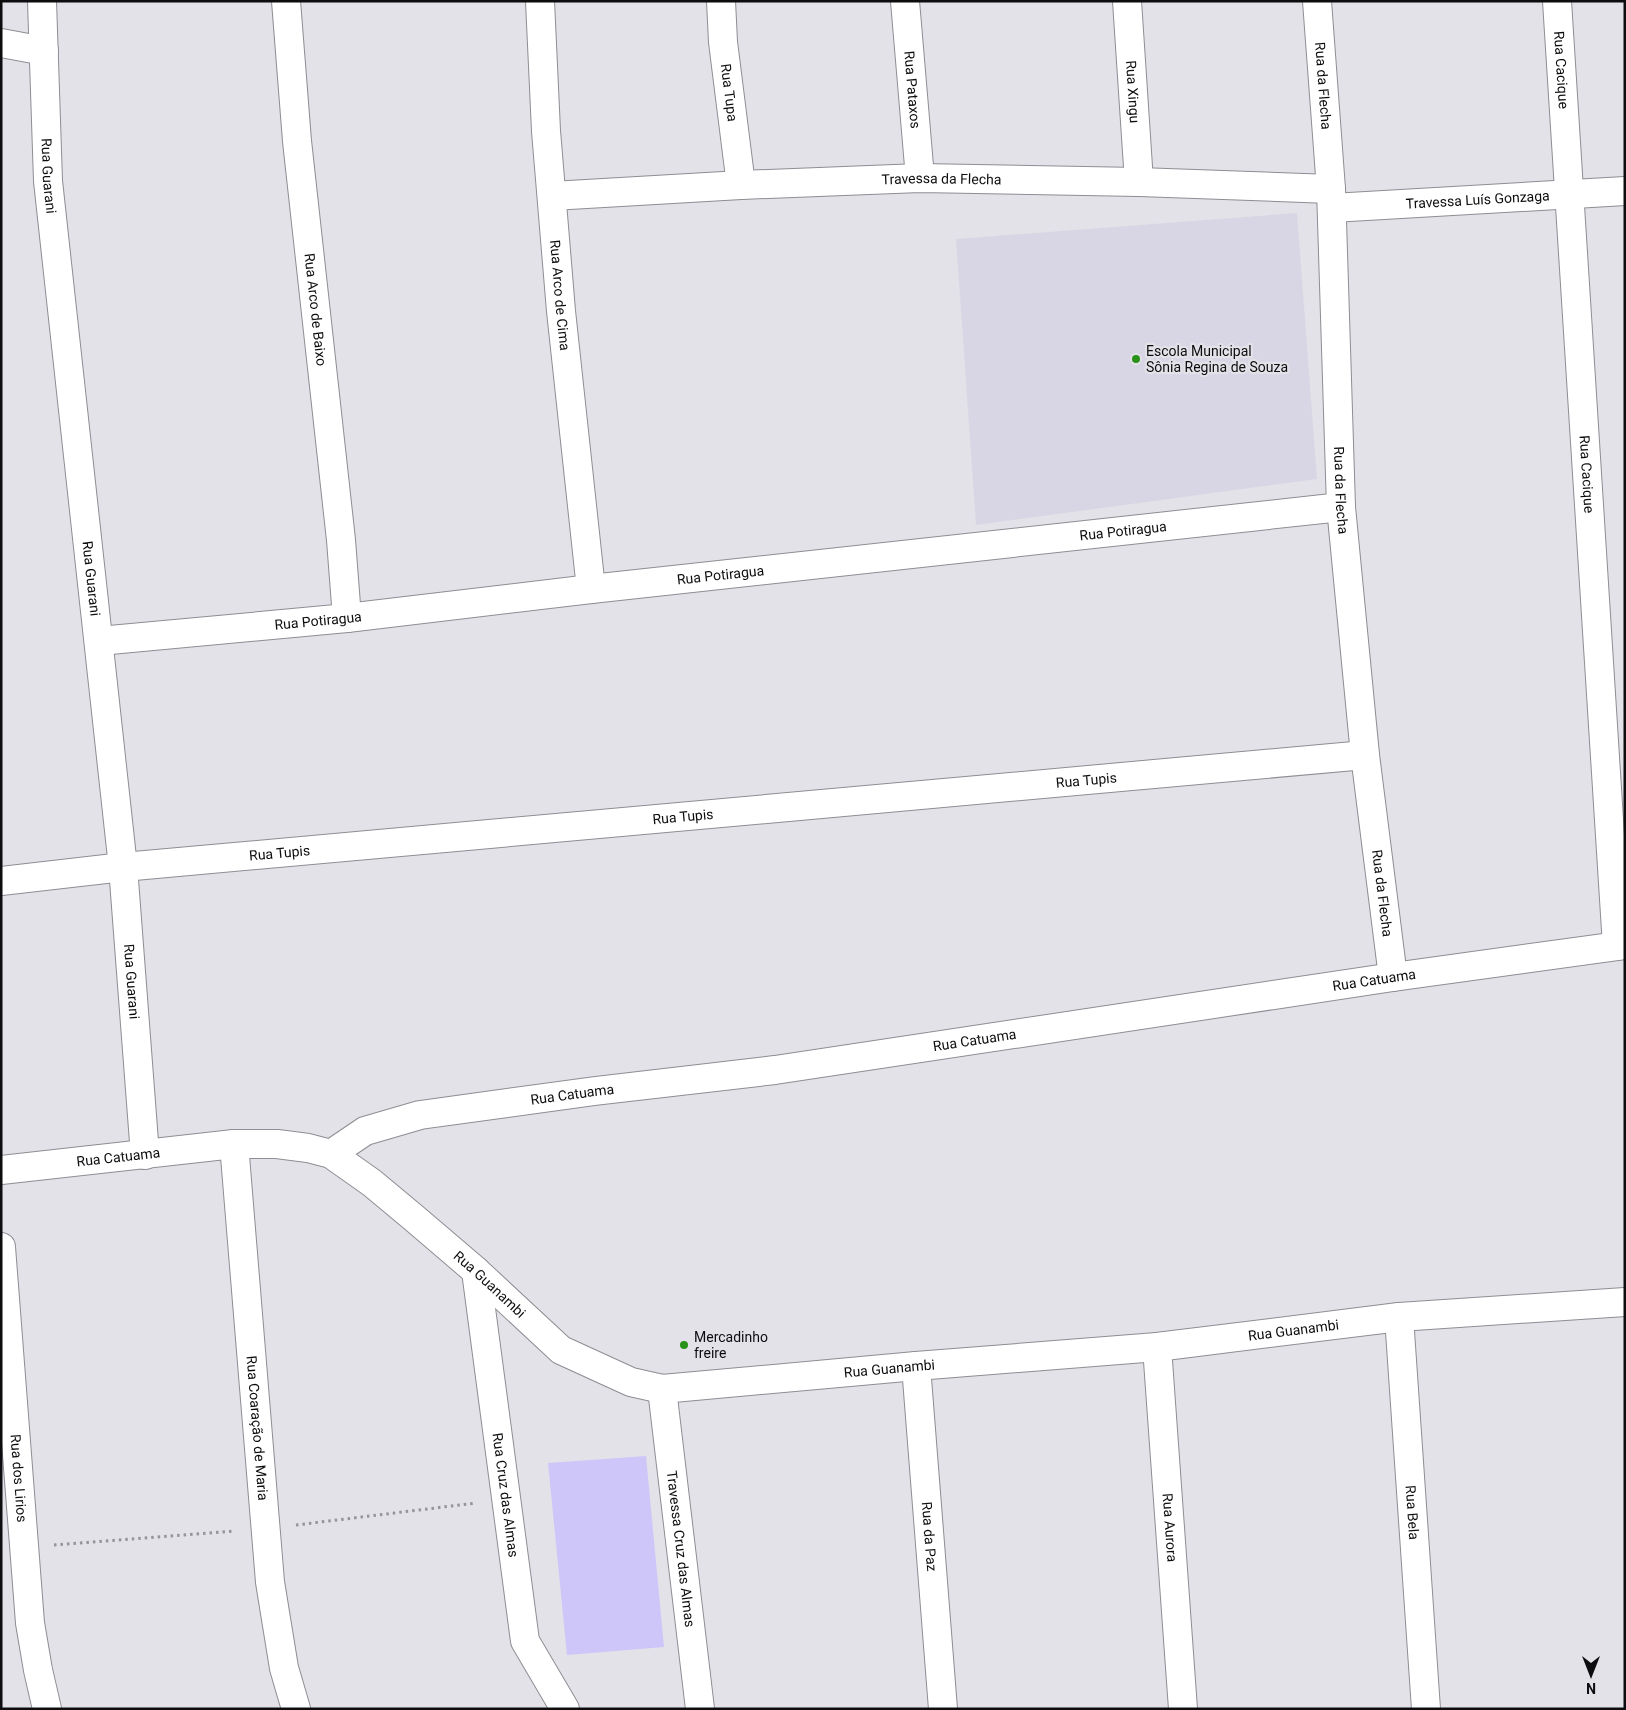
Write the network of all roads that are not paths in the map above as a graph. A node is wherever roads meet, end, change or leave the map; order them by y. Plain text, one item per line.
1 (42, 1) edge
2 (286, 1) edge
3 (540, 1) edge
4 (721, 1) edge
5 (905, 1) edge
6 (1127, 1) edge
7 (1317, 1) edge
8 (1557, 1) edge
9 (1, 43) edge
10 (44, 51) junction
11 (920, 178) junction
12 (1139, 182) junction
13 (741, 184) junction
14 (1625, 191) edge
15 (1569, 194) junction
16 (552, 196) junction
17 (1332, 199) junction
18 (1341, 507) junction
19 (591, 589) junction
20 (348, 618) junction
21 (99, 641) junction
22 (1365, 755) junction
23 (122, 868) junction
24 (1, 881) edge
25 (1621, 945) edge
26 (1394, 977) junction
27 (234, 1144) junction
28 (331, 1154) junction
29 (145, 1155) junction
30 (1, 1170) edge
31 (1, 1246) edge
32 (476, 1271) junction
33 (1625, 1302) edge
34 (1399, 1317) junction
35 (1157, 1348) junction
36 (916, 1366) junction
37 (662, 1388) junction
38 (47, 1709) edge
39 (296, 1709) edge
40 (565, 1709) edge
41 (700, 1709) edge
42 (943, 1709) edge
43 (1183, 1709) edge
44 (1426, 1709) edge

1 - 10 street, Rua Guarani
2 - 20 street, Rua Arco de Baixo
3 - 16 street, Rua Arco de Cima
4 - 13 street, Rua Tupa
5 - 11 street, Rua Pataxos
6 - 12 street, Rua Xingu
7 - 17 street, Rua da Flecha
8 - 15 street, Rua Cacique
9 - 10 street
10 - 21 street, Rua Guarani
11 - 12 street, Travessa da Flecha
11 - 13 street, Travessa da Flecha
12 - 17 street, Travessa da Flecha
13 - 16 street, Travessa da Flecha
14 - 15 street, Travessa Luís Gonzaga
15 - 17 street, Travessa Luís Gonzaga
15 - 25 street, Rua Cacique
16 - 19 street, Rua Arco de Cima
17 - 18 street, Rua da Flecha
18 - 19 street, Rua Potiragua
18 - 22 street, Rua da Flecha
19 - 20 street, Rua Potiragua
20 - 21 street, Rua Potiragua
21 - 23 street, Rua Guarani
22 - 23 street, Rua Tupis
22 - 26 street, Rua da Flecha
23 - 24 street, Rua Tupis
23 - 29 street, Rua Guarani
25 - 26 street, Rua Catuama
26 - 28 street, Rua Catuama
27 - 28 street, Rua Guanambi
27 - 29 street, Rua Catuama
27 - 39 street, Rua Coaração de Maria
28 - 32 street, Rua Guanambi
29 - 30 street, Rua Catuama
31 - 38 street, Rua dos Lirios
32 - 37 street, Rua Guanambi
32 - 40 street, Rua Cruz das Almas
33 - 34 street, Rua Guanambi
34 - 35 street, Rua Guanambi
34 - 44 street, Rua Bela
35 - 36 street, Rua Guanambi
35 - 43 street, Rua Aurora
36 - 37 street, Rua Guanambi
36 - 42 street, Rua da Paz
37 - 41 street, Travessa Cruz das Almas

